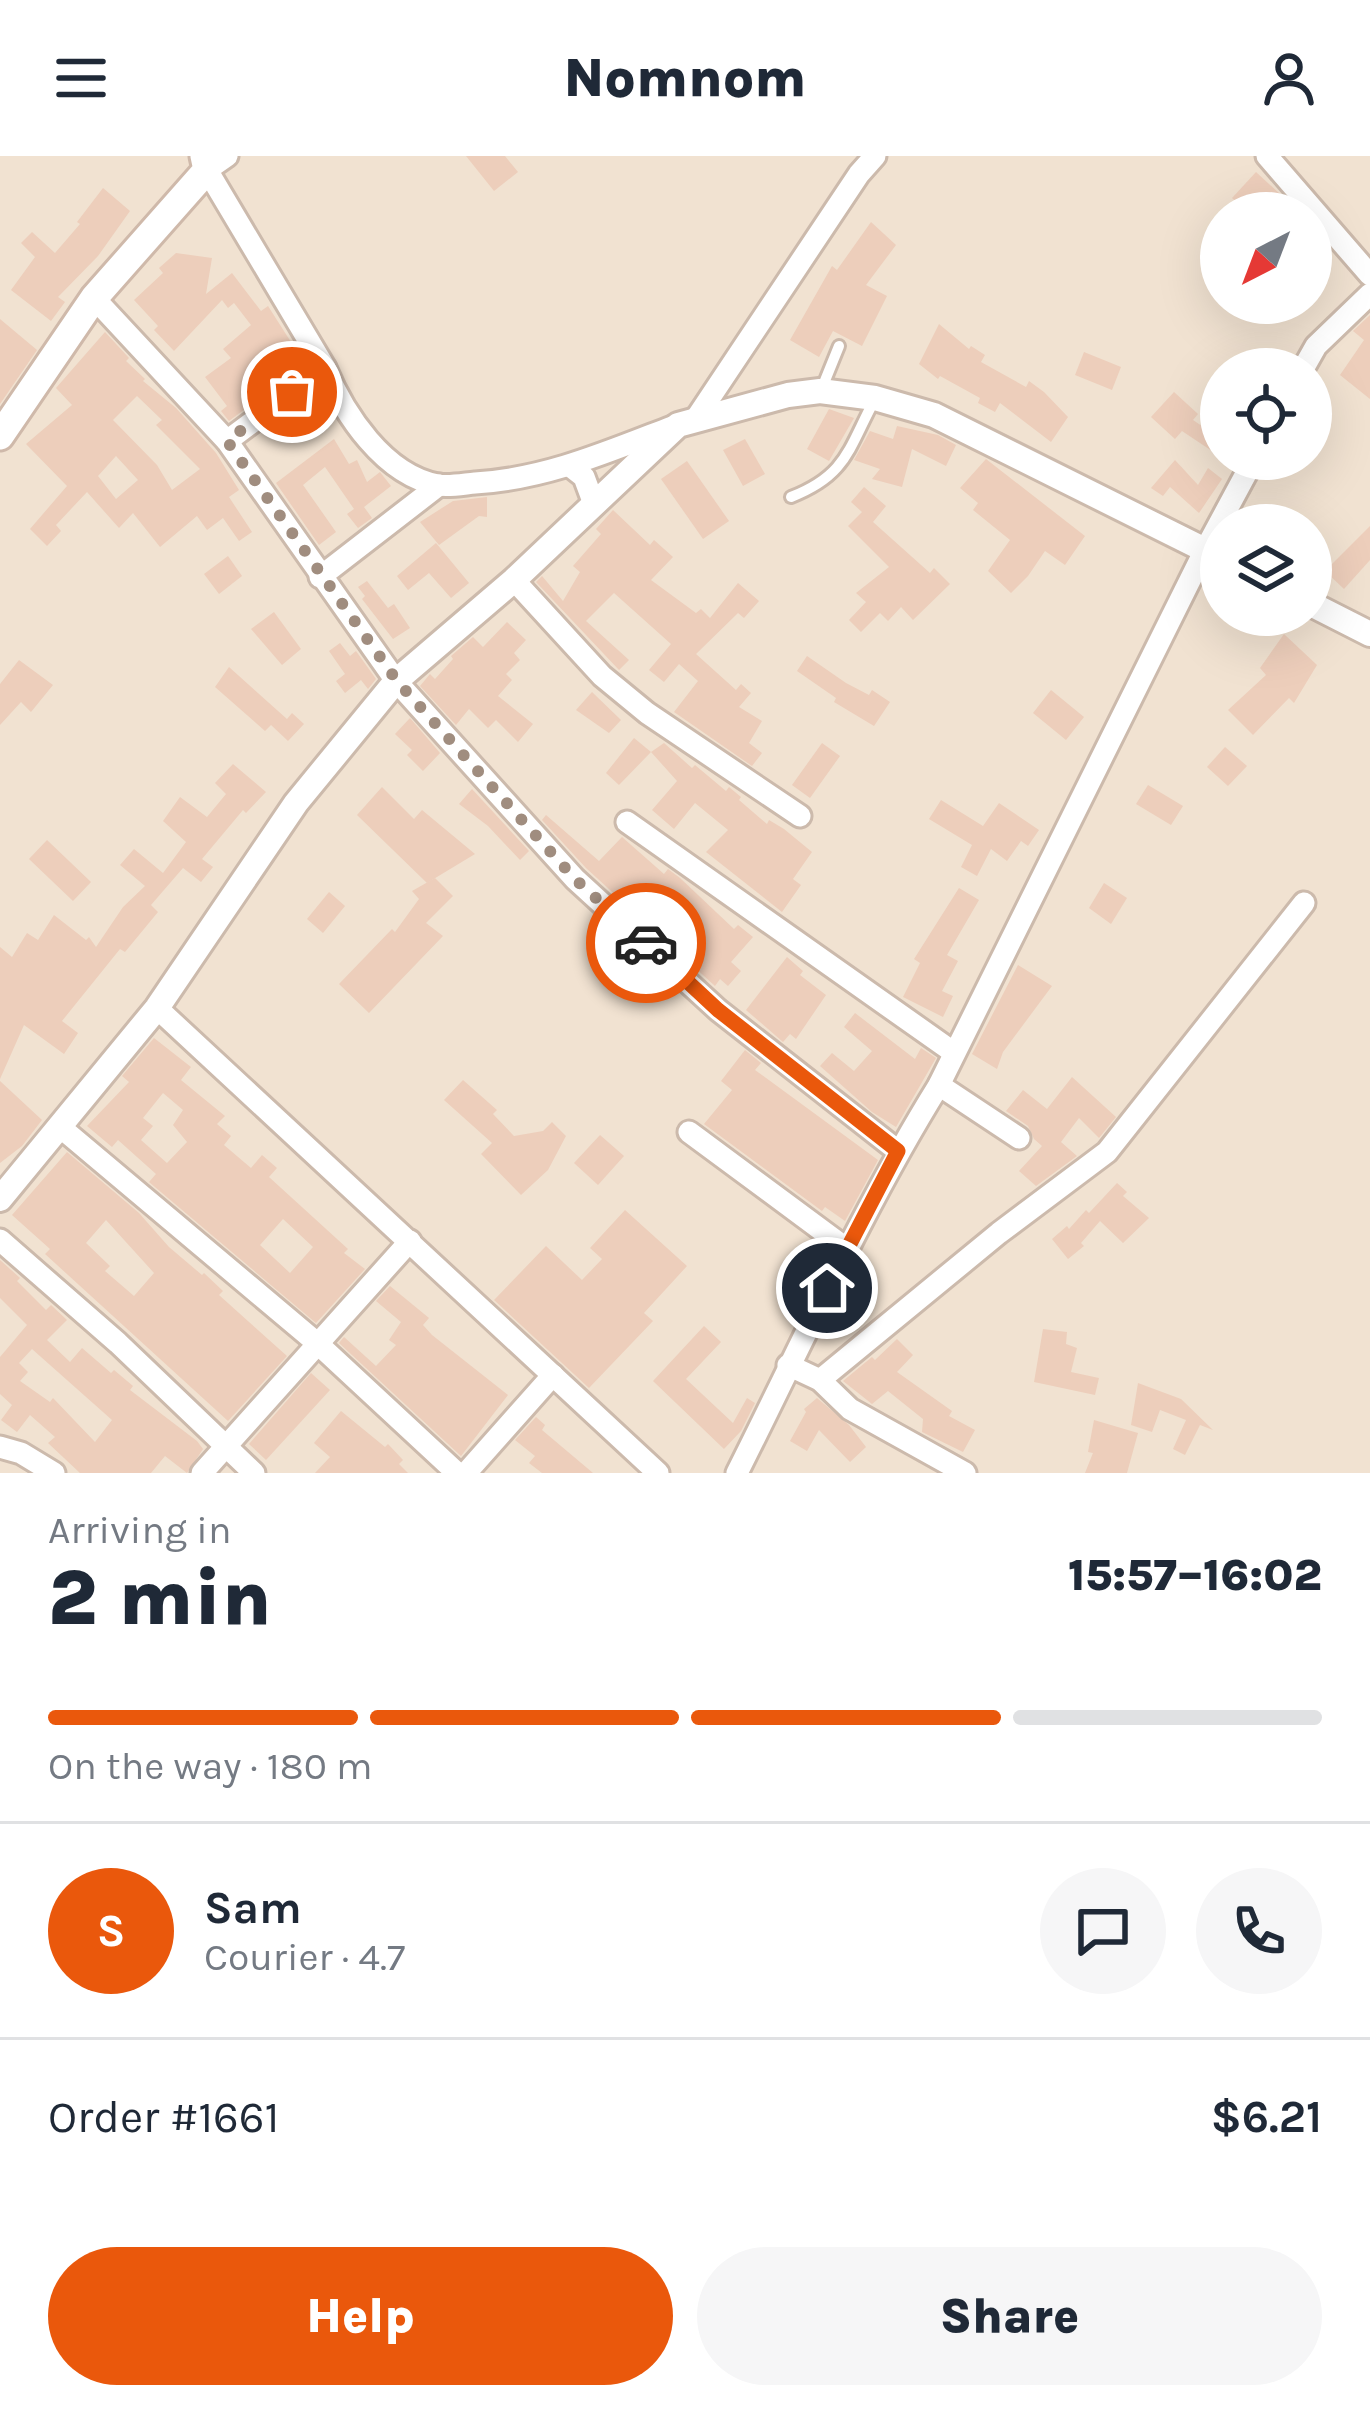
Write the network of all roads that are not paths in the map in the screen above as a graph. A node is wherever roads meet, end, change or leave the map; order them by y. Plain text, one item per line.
1 (875, 156) edge
2 (1267, 156) edge
3 (213, 161) edge
4 (855, 165) edge
5 (1370, 275) edge
6 (1370, 294) edge
7 (94, 298) junction
8 (839, 346) dead end
9 (1315, 348) edge
10 (325, 368) junction
11 (820, 391) junction
12 (875, 398) junction
13 (688, 421) junction
14 (0, 436) edge
15 (227, 441) junction
16 (570, 466) junction
17 (439, 485) junction
18 (791, 497) dead end
19 (594, 504) junction
20 (1200, 548) edge
21 (320, 577) junction
22 (1200, 579) edge
23 (514, 580) junction
24 (1332, 612) edge
25 (1365, 624) edge
26 (397, 681) junction
27 (800, 816) dead end
28 (627, 822) dead end
29 (1304, 903) dead end
30 (157, 1008) junction
31 (953, 1052) junction
32 (939, 1085) junction
33 (59, 1126) junction
34 (688, 1132) dead end
35 (1019, 1138) dead end
36 (898, 1151) junction
37 (0, 1198) edge
38 (0, 1240) edge
39 (410, 1241) junction
40 (847, 1250) junction
41 (317, 1343) junction
42 (788, 1365) junction
43 (554, 1376) junction
44 (820, 1380) junction
45 (225, 1445) junction
46 (0, 1447) edge
47 (55, 1473) edge
48 (202, 1473) edge
49 (254, 1473) edge
50 (461, 1473) edge
51 (658, 1473) edge
52 (737, 1473) edge
53 (965, 1473) edge

1 - 4 street
2 - 5 street
3 - 7 main road
3 - 10 street
4 - 13 street
6 - 9 street
7 - 14 main road
7 - 15 street
8 - 11 lane
10 - 15 street
10 - 17 street
11 - 12 street
11 - 13 street
12 - 18 lane
12 - 20 street
13 - 16 street
13 - 19 street
15 - 21 street
16 - 17 street
16 - 19 street
17 - 21 street
19 - 23 street
21 - 26 street
22 - 31 street
23 - 26 street
23 - 27 street
24 - 25 street
26 - 30 street
26 - 36 street
28 - 31 street
29 - 44 street
30 - 33 street
30 - 39 street
31 - 32 street
32 - 35 street
32 - 36 street
33 - 37 street
33 - 41 street
34 - 40 street
36 - 40 street
38 - 45 street
39 - 41 street
39 - 43 street
40 - 42 street
41 - 45 street
41 - 50 street
42 - 44 street
42 - 52 street
43 - 50 street
43 - 51 street
44 - 53 street
45 - 48 street
45 - 49 street
46 - 47 street

